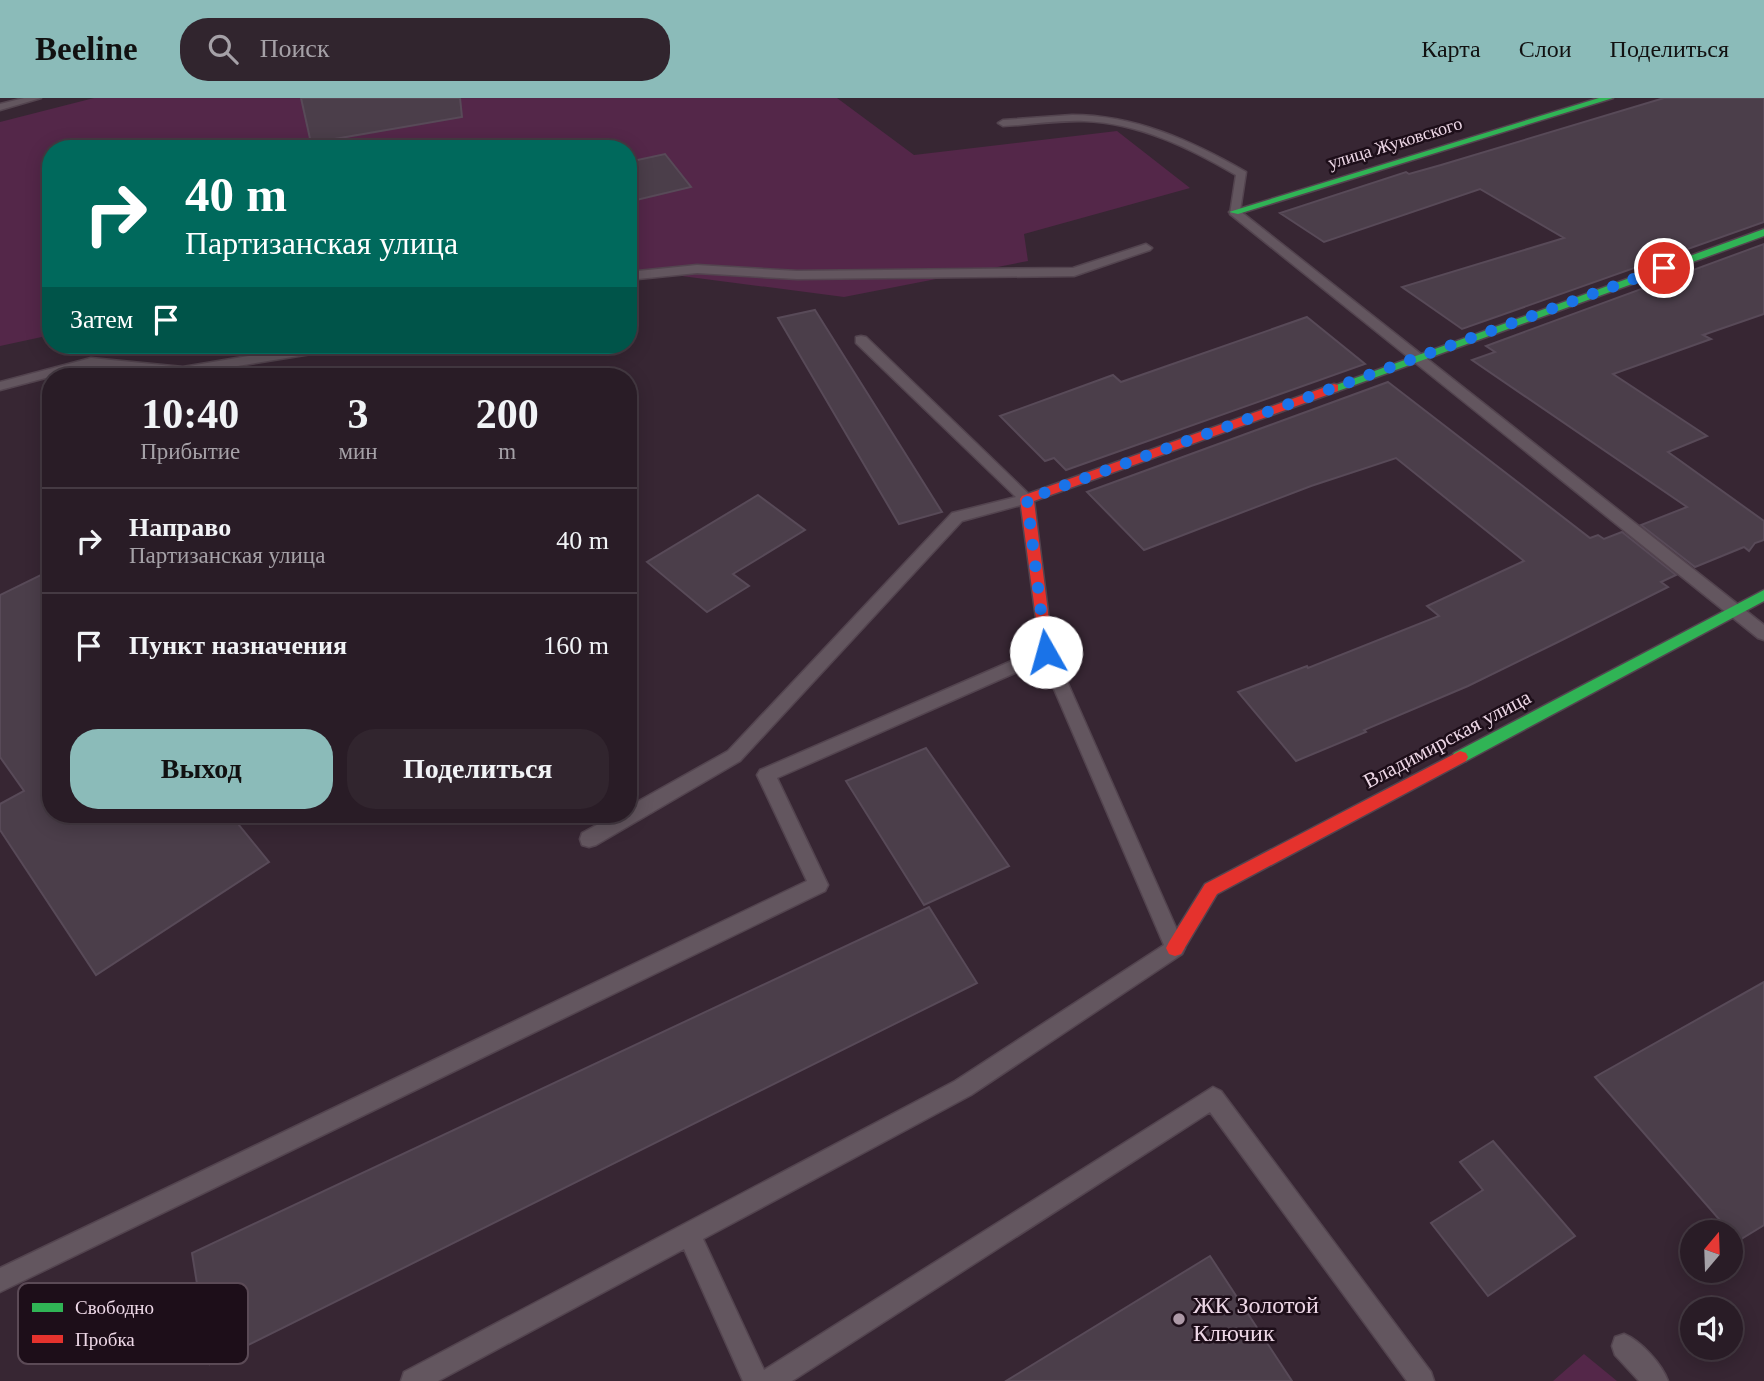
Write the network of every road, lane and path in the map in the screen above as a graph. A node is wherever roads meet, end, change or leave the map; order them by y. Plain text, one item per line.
1 (36, 98) edge
2 (1608, 98) edge
3 (0, 107) edge
4 (1003, 123) dead end
5 (1234, 212) junction
6 (1764, 232) edge
7 (1146, 248) dead end
8 (637, 275) edge
9 (861, 340) dead end
10 (287, 354) edge
11 (1412, 357) junction
12 (68, 368) edge
13 (152, 368) edge
14 (201, 368) edge
15 (42, 375) edge
16 (0, 386) edge
17 (1027, 499) junction
18 (1764, 595) edge
19 (1732, 610) junction
20 (1764, 635) edge
21 (1046, 652) junction
22 (637, 811) edge
23 (617, 823) edge
24 (589, 839) dead end
25 (1175, 948) junction
26 (689, 1234) junction
27 (0, 1280) edge
28 (1625, 1346) dead end
29 (413, 1381) edge
30 (756, 1381) edge
31 (769, 1381) edge
32 (1422, 1381) edge
33 (1656, 1381) edge

1 - 3 lane
2 - 5 street, улица Жуковского
4 - 5 lane
5 - 11 lane
6 - 11 street
7 - 8 lane
9 - 17 lane
10 - 14 lane
11 - 17 street
11 - 19 lane
12 - 13 lane
15 - 16 lane
17 - 21 street
17 - 22 lane
18 - 19 street, Владимирская улица
19 - 20 lane
19 - 25 street, Владимирская улица
21 - 25 lane
21 - 27 lane
23 - 24 lane
25 - 26 lane
26 - 29 lane
26 - 30 lane
28 - 33 lane
31 - 32 lane

